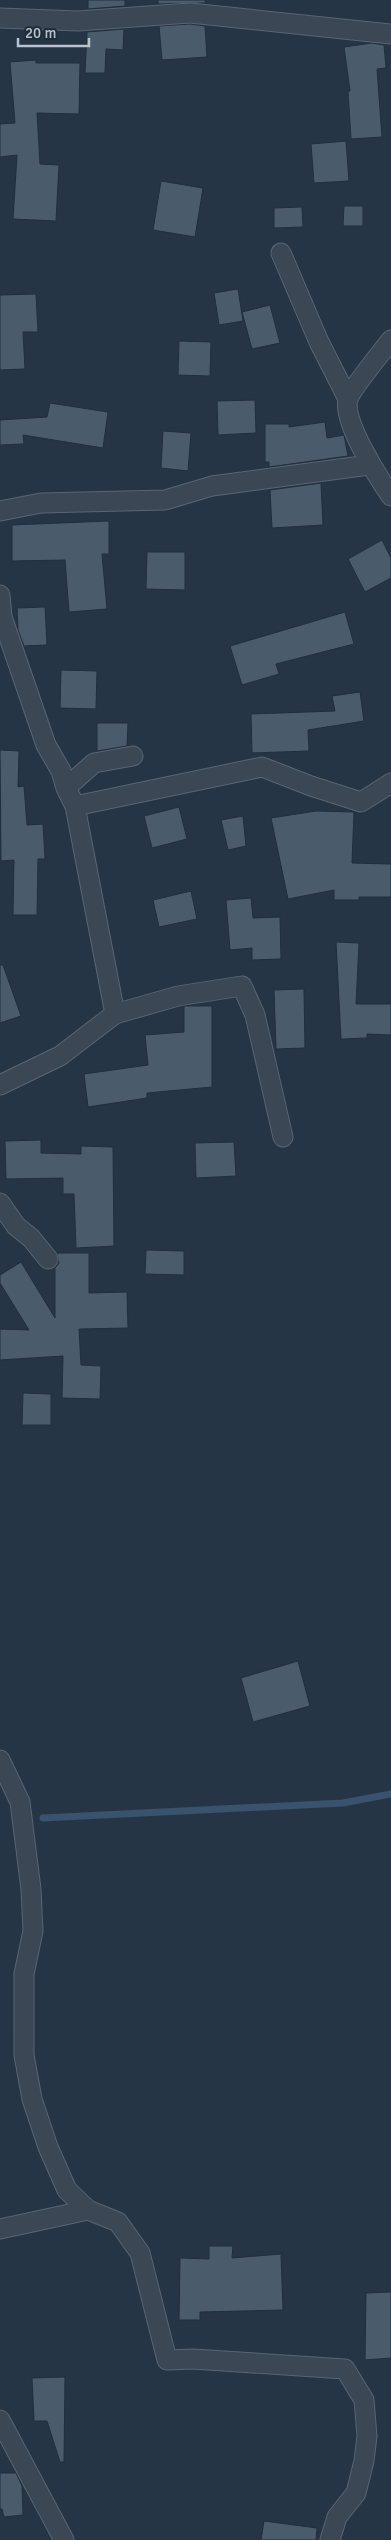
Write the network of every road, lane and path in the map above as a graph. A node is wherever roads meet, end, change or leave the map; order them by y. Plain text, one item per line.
1 (0, 18) edge
2 (391, 34) edge
3 (281, 254) dead end
4 (391, 340) edge
5 (348, 399) junction
6 (370, 465) junction
7 (391, 496) edge
8 (0, 511) edge
9 (0, 595) edge
10 (1, 617) edge
11 (133, 756) dead end
12 (391, 783) edge
13 (66, 788) junction
14 (76, 806) junction
15 (115, 1014) junction
16 (0, 1085) edge
17 (284, 1137) dead end
18 (0, 1203) edge
19 (48, 1259) dead end
20 (0, 1760) edge
21 (88, 2210) junction
22 (0, 2229) edge
23 (0, 2420) edge
24 (64, 2540) edge
25 (330, 2540) edge

1 - 2 street
3 - 5 street
4 - 5 street
5 - 6 street
6 - 7 street
6 - 8 street
9 - 10 street
10 - 13 street
11 - 13 street
12 - 14 street
13 - 14 street
14 - 15 street
15 - 16 street
15 - 17 street
18 - 19 street
20 - 21 street
21 - 22 street
21 - 25 street
23 - 24 street

